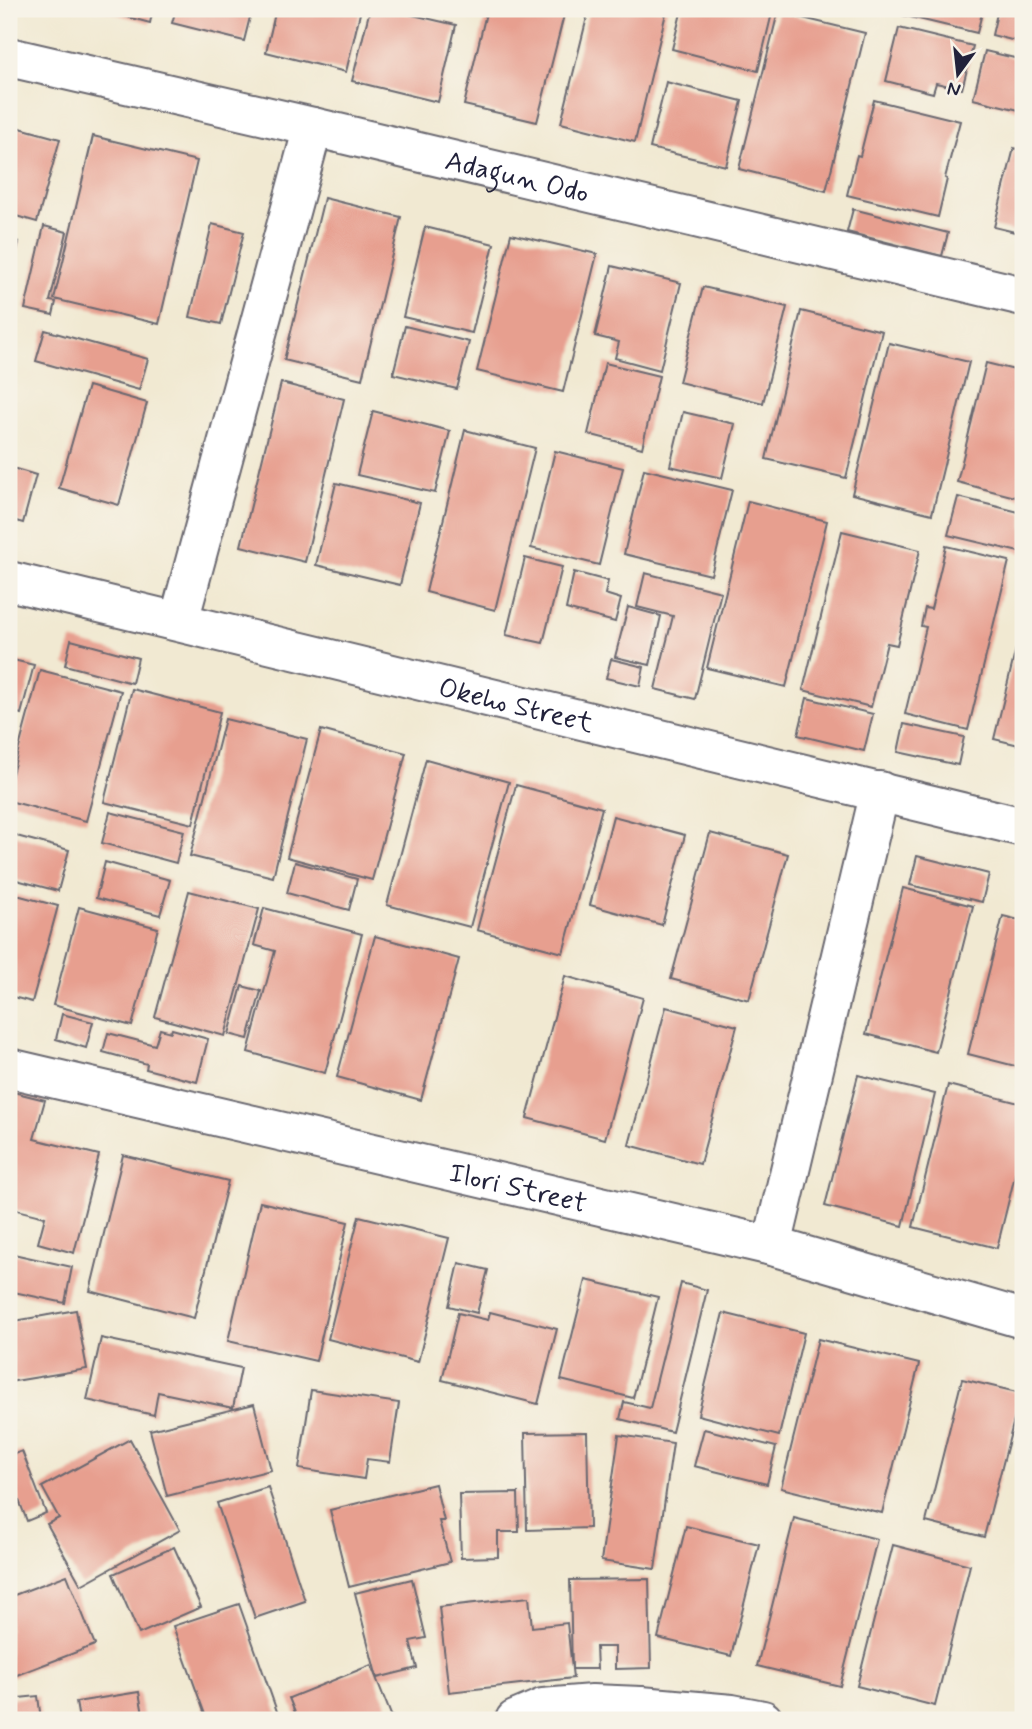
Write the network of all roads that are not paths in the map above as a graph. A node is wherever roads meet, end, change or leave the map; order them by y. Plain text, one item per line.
1 (9, 57) edge
2 (313, 127) junction
3 (1023, 296) edge
4 (9, 581) edge
5 (179, 621) junction
6 (880, 791) junction
7 (1023, 827) edge
8 (9, 1068) edge
9 (772, 1246) junction
10 (1023, 1319) edge
11 (515, 1720) edge
12 (763, 1720) edge

1 - 2 street, Adagun Odo
2 - 3 street, Adagun Odo
2 - 5 street
4 - 5 street, Okeho Street
5 - 6 street, Okeho Street
6 - 7 street, Okeho Street
6 - 9 street
8 - 9 street, Ilori Street
9 - 10 street, Ilori Street
11 - 12 street

